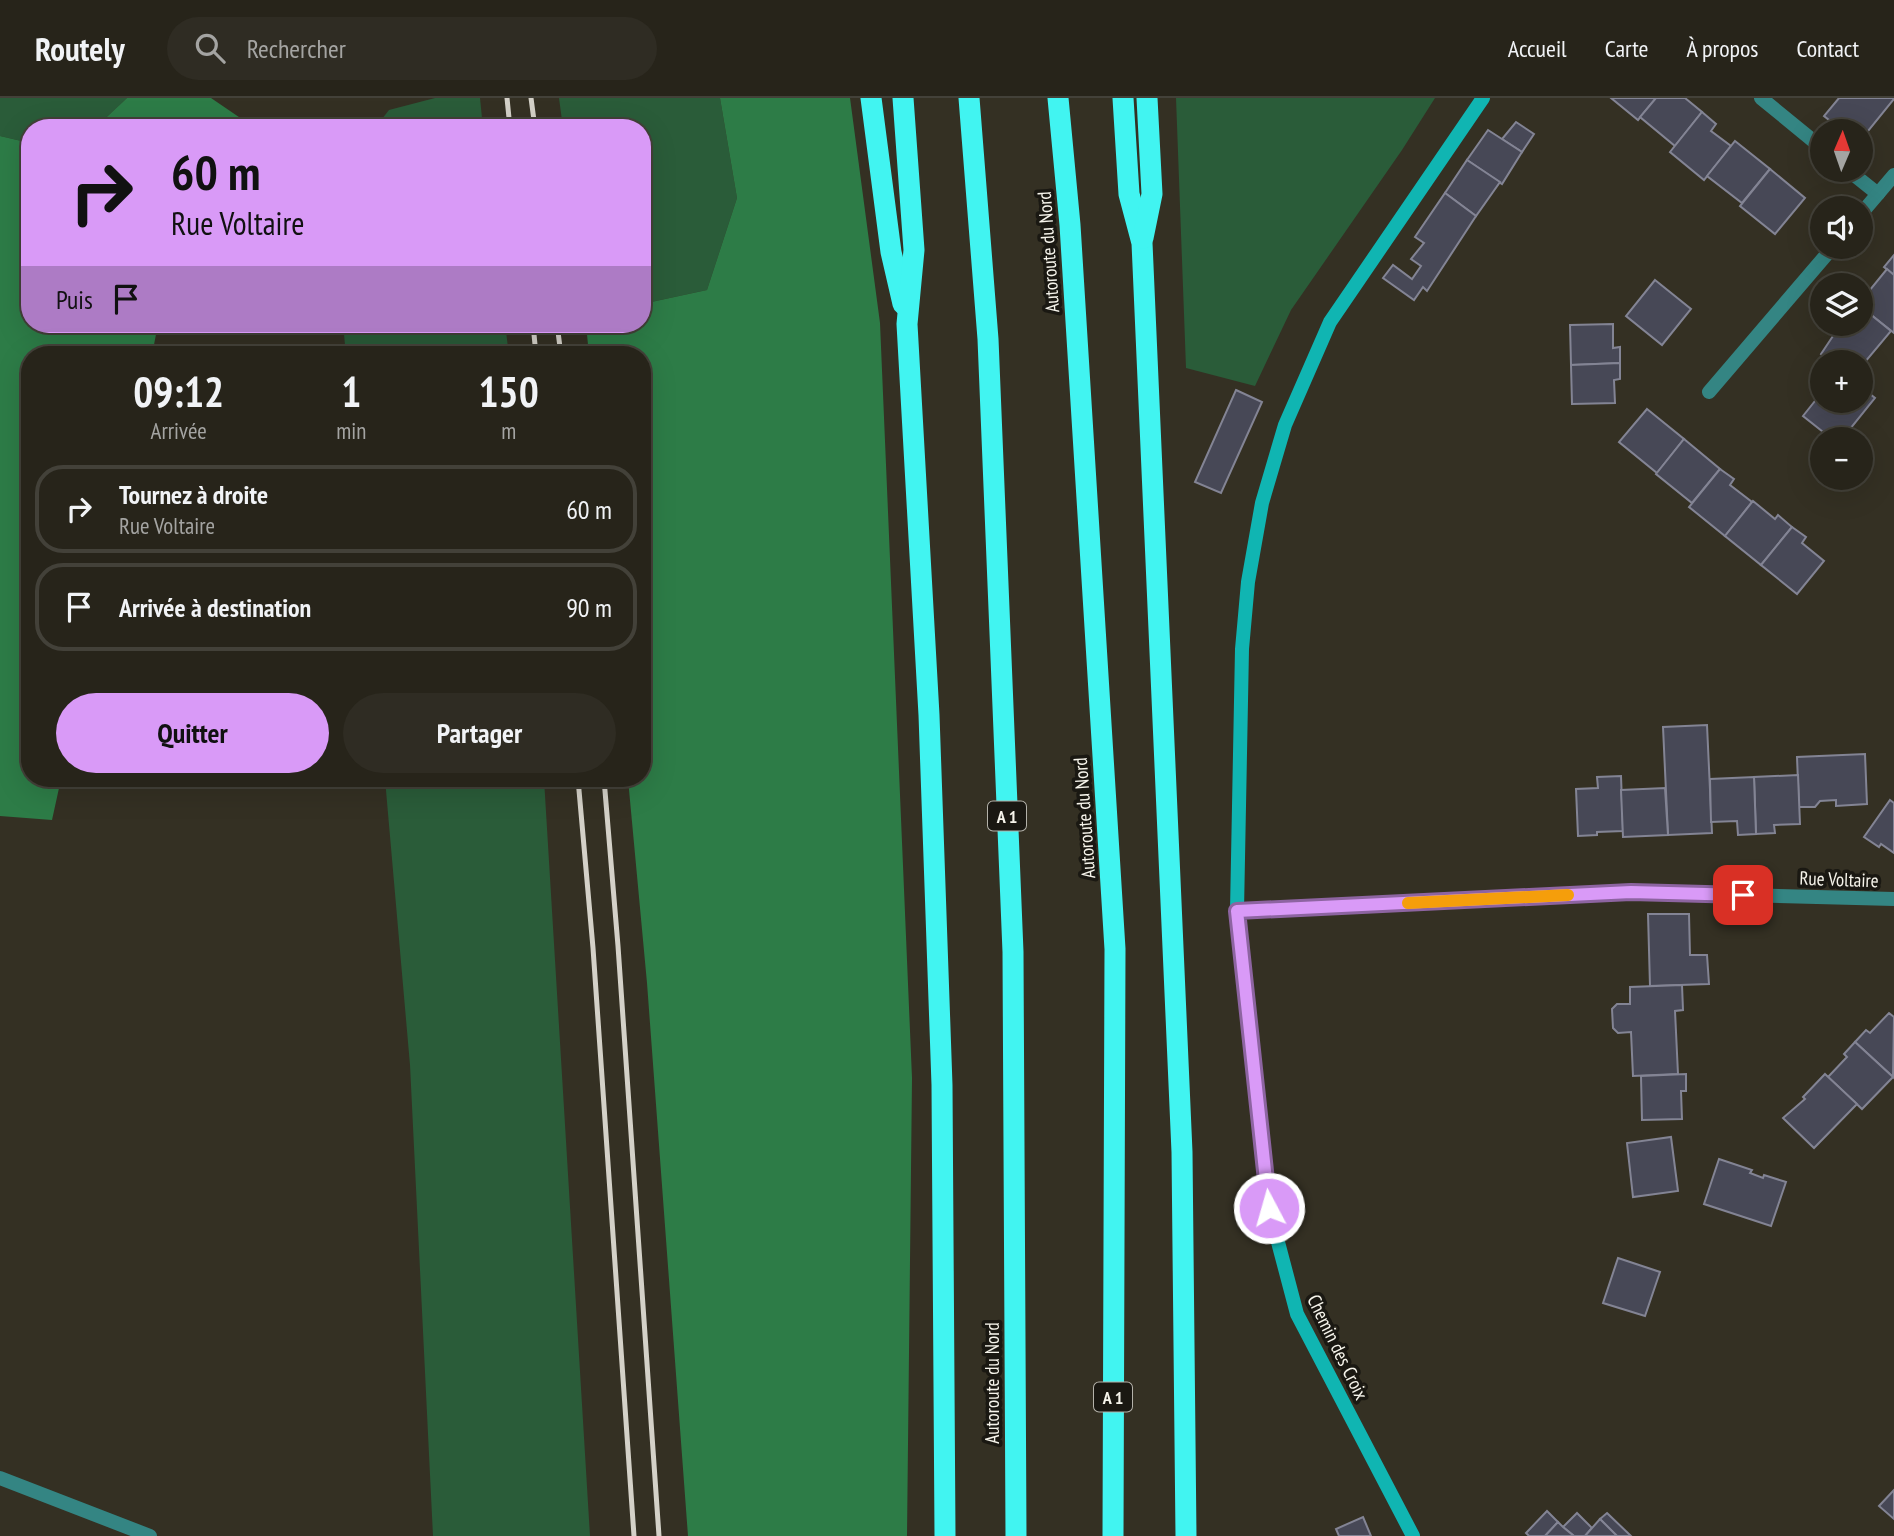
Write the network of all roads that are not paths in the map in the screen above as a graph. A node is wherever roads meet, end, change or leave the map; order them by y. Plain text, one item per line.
1 (871, 98) edge
2 (903, 98) edge
3 (969, 98) edge
4 (1058, 98) edge
5 (1123, 98) edge
6 (1147, 98) edge
7 (1483, 98) edge
8 (1761, 98) edge
9 (1810, 138) edge
10 (1894, 175) edge
11 (1864, 182) edge
12 (1878, 194) junction
13 (1873, 200) edge
14 (1142, 243) junction
15 (1823, 259) edge
16 (907, 324) junction
17 (1709, 393) dead end
18 (1894, 900) edge
19 (1237, 911) junction
20 (0, 1478) edge
21 (150, 1536) edge
22 (945, 1536) edge
23 (1016, 1536) edge
24 (1113, 1536) edge
25 (1186, 1536) edge
26 (1413, 1536) edge

1 - 16 highway
2 - 16 highway
3 - 23 highway, Autoroute du Nord / A 1
4 - 24 highway, Autoroute du Nord / A 1
5 - 14 highway
6 - 14 highway
7 - 19 main road, Chemin des Croix
8 - 9 street
10 - 12 street
11 - 12 street
12 - 13 street
14 - 25 highway
15 - 17 street
16 - 22 highway
18 - 19 street, Rue Voltaire
19 - 26 main road, Chemin des Croix
20 - 21 street

